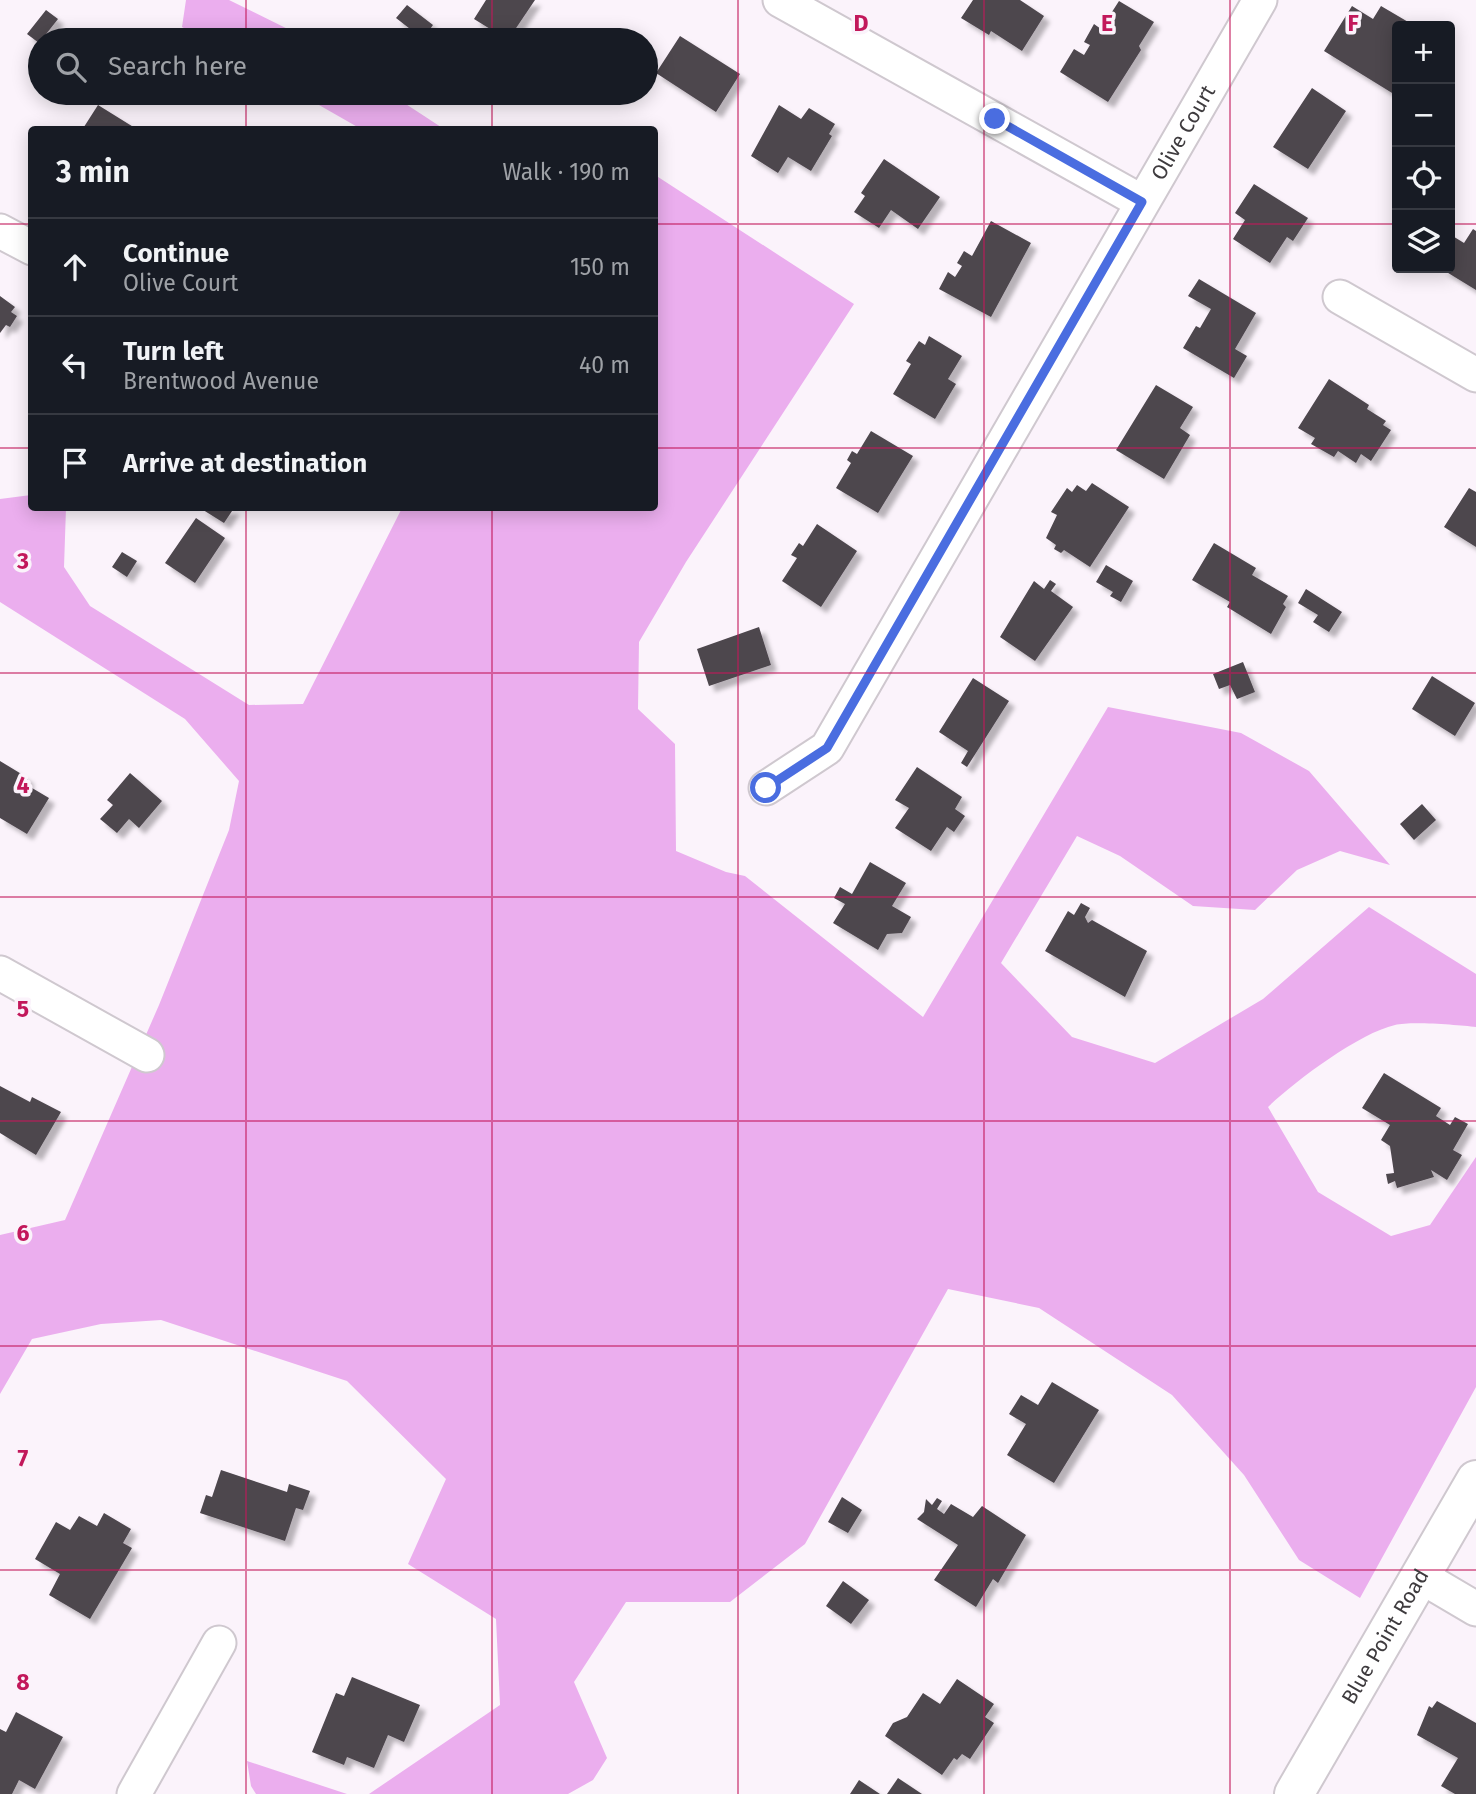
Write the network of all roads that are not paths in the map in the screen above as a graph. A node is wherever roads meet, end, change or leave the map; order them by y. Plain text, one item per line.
1 (780, 0) edge
2 (1260, 0) edge
3 (1142, 202) junction
4 (0, 231) edge
5 (28, 246) edge
6 (1340, 297) dead end
7 (1476, 375) edge
8 (766, 788) dead end
9 (0, 974) edge
10 (147, 1055) dead end
11 (1476, 1480) edge
12 (1420, 1576) junction
13 (1476, 1609) edge
14 (219, 1643) dead end
15 (134, 1794) edge
16 (1294, 1794) edge

1 - 3 street
2 - 3 street, Olive Court
3 - 8 street, Olive Court
4 - 5 street
6 - 7 street
9 - 10 street
11 - 12 street, Blue Point Road
12 - 13 street
12 - 16 street, Blue Point Road
14 - 15 street

